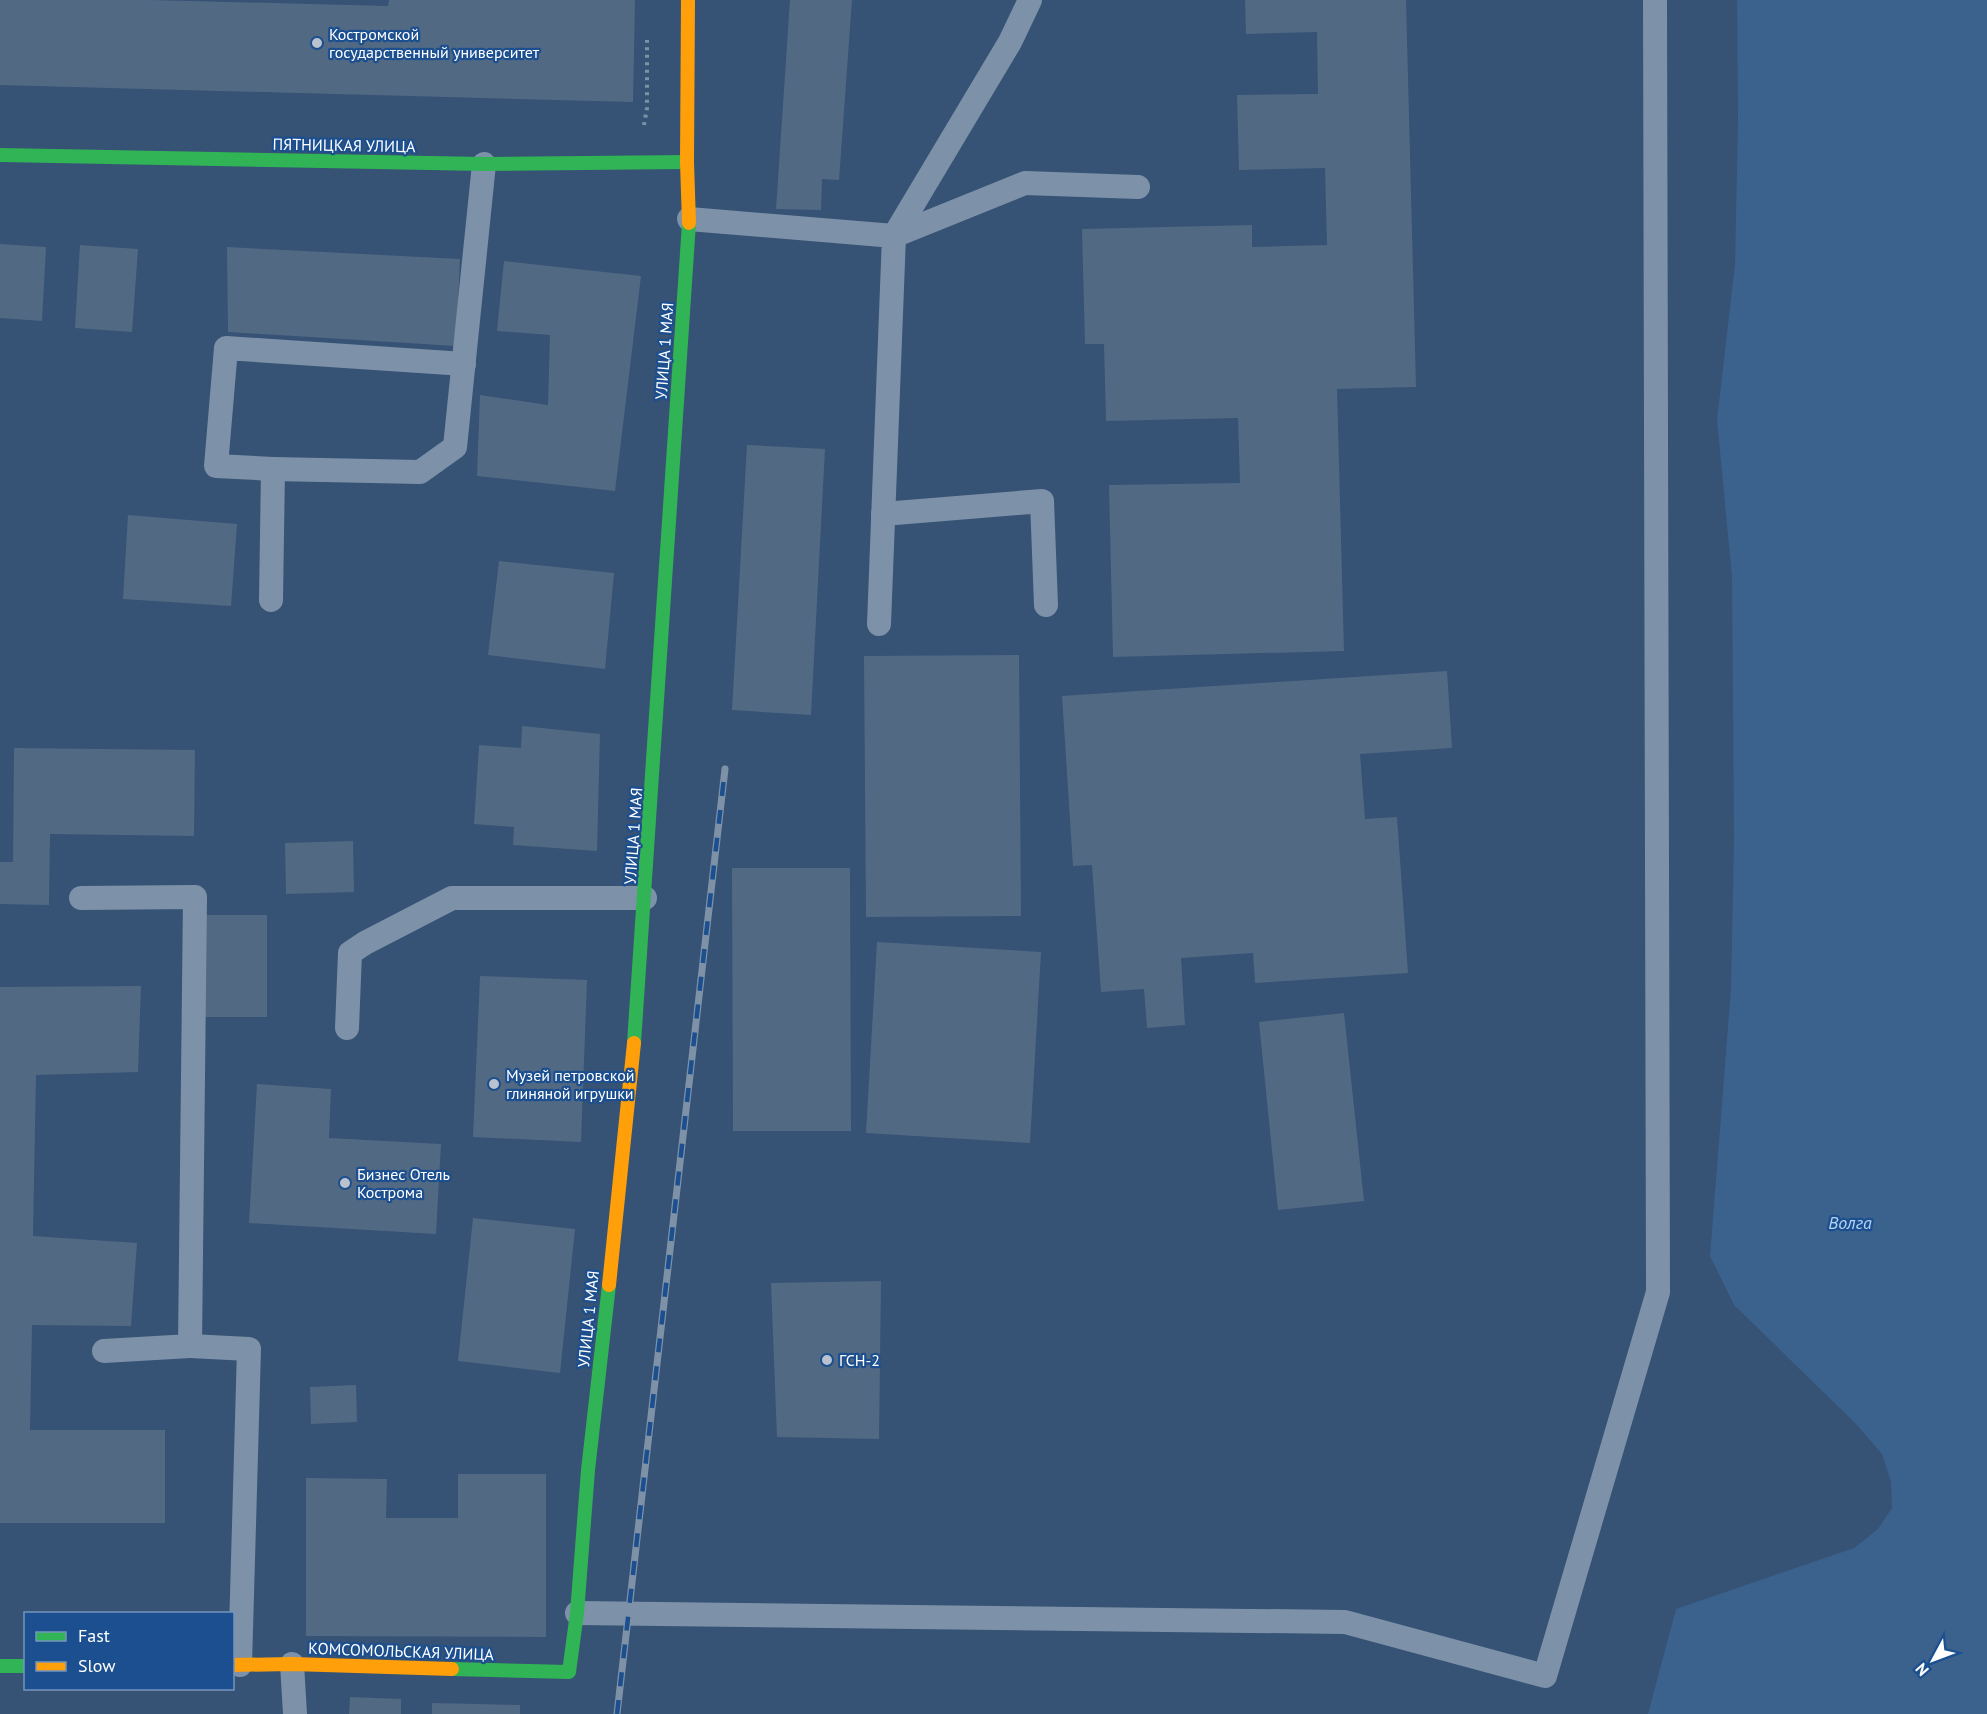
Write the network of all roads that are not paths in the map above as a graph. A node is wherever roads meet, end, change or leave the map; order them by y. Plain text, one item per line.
1 (688, 0) edge
2 (1030, 0) edge
3 (1655, 0) edge
4 (0, 155) edge
5 (687, 162) junction
6 (484, 164) junction
7 (1138, 187) dead end
8 (689, 219) junction
9 (894, 236) junction
10 (464, 364) junction
11 (273, 469) junction
12 (883, 514) junction
13 (271, 600) dead end
14 (1046, 605) dead end
15 (879, 624) dead end
16 (81, 898) dead end
17 (645, 898) junction
18 (347, 1028) dead end
19 (190, 1346) junction
20 (104, 1351) dead end
21 (577, 1613) junction
22 (292, 1664) junction
23 (236, 1665) edge
24 (0, 1666) edge
25 (24, 1666) edge
26 (569, 1672) joint
27 (295, 1714) edge

1 - 5 street, УЛИЦА 1 МАЯ
2 - 9 lane
3 - 21 lane
4 - 6 street, ПЯТНИЦКАЯ УЛИЦА
5 - 6 street, ПЯТНИЦКАЯ УЛИЦА
5 - 8 street, УЛИЦА 1 МАЯ
6 - 10 lane
7 - 9 lane
8 - 9 lane
8 - 17 street, УЛИЦА 1 МАЯ
9 - 12 lane
10 - 11 lane
10 - 11 lane
11 - 13 lane
12 - 14 lane
12 - 15 lane
16 - 19 lane
17 - 18 lane
17 - 21 street, УЛИЦА 1 МАЯ
19 - 20 lane
19 - 23 lane
21 - 26 street, УЛИЦА 1 МАЯ
22 - 23 street, КОМСОМОЛЬСКАЯ УЛИЦА
22 - 26 street, КОМСОМОЛЬСКАЯ УЛИЦА
22 - 27 lane
24 - 25 street

